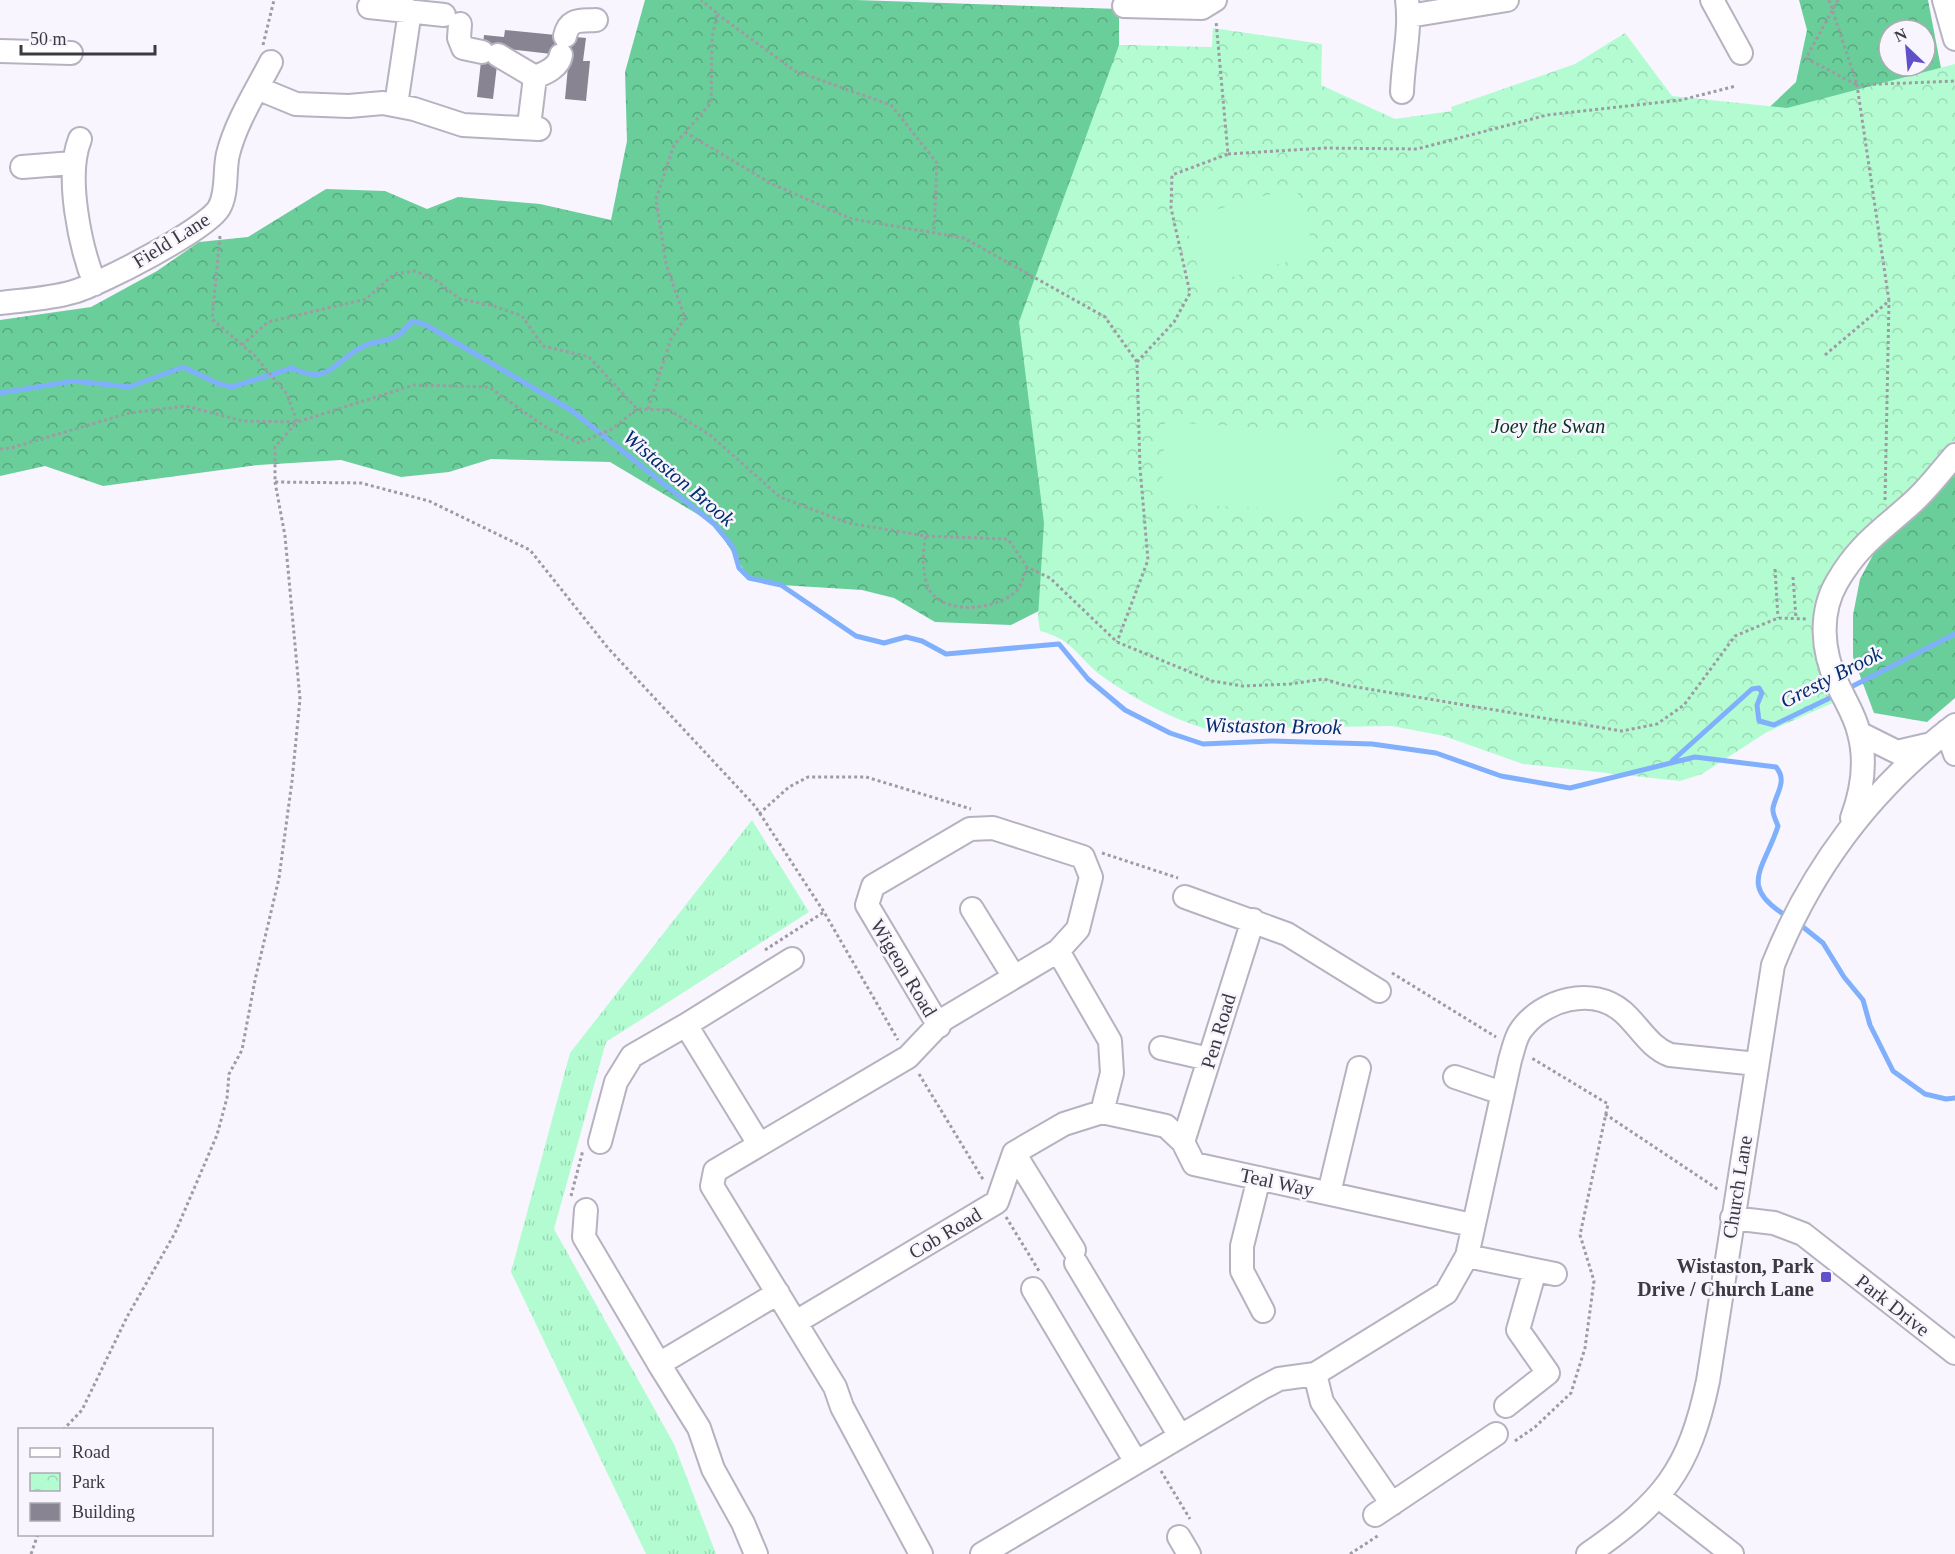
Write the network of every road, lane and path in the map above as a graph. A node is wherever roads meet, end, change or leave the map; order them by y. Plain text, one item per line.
1 (274, 0) edge
2 (701, 0) edge
3 (1507, 0) edge
4 (1712, 0) edge
5 (1829, 0) edge
6 (1838, 0) edge
7 (1944, 0) edge
8 (1215, 1) edge
9 (1124, 6) dead end
10 (369, 7) dead end
11 (1408, 8) edge
12 (1832, 10) junction
13 (410, 11) junction
14 (717, 13) junction
15 (596, 20) dead end
16 (1955, 39) edge
17 (0, 51) edge
18 (71, 53) dead end
19 (1741, 53) dead end
20 (271, 62) joint
21 (535, 77) junction
22 (1955, 81) edge
23 (1857, 85) junction
24 (1736, 86) dead end
25 (257, 88) junction
26 (1402, 92) dead end
27 (396, 105) junction
28 (685, 132) junction
29 (80, 138) dead end
30 (1228, 154) junction
31 (74, 163) junction
32 (22, 167) dead end
33 (219, 210) junction
34 (934, 233) junction
35 (95, 284) junction
36 (1889, 301) junction
37 (0, 303) edge
38 (242, 345) junction
39 (1825, 356) dead end
40 (1137, 362) junction
41 (637, 409) junction
42 (648, 409) junction
43 (297, 422) junction
44 (0, 449) edge
45 (1955, 455) edge
46 (275, 482) junction
47 (1884, 525) junction
48 (926, 536) junction
49 (1027, 567) junction
50 (1775, 569) dead end
51 (1793, 577) dead end
52 (1778, 618) junction
53 (1824, 618) junction
54 (1796, 619) junction
55 (1117, 642) junction
56 (1859, 733) junction
57 (1944, 733) edge
58 (1955, 754) edge
59 (982, 812) dead end
60 (759, 813) junction
61 (1847, 831) junction
62 (1094, 850) dead end
63 (1184, 889) joint
64 (972, 909) dead end
65 (825, 912) junction
66 (1253, 920) junction
67 (1058, 951) junction
68 (757, 955) dead end
69 (792, 959) dead end
70 (1014, 977) junction
71 (1385, 982) joint
72 (686, 1025) junction
73 (939, 1026) junction
74 (1161, 1048) dead end
75 (1514, 1048) junction
76 (908, 1057) junction
77 (1209, 1059) junction
78 (1757, 1064) junction
79 (1359, 1068) dead end
80 (1455, 1077) dead end
81 (1502, 1094) junction
82 (1102, 1112) junction
83 (1605, 1114) junction
84 (1184, 1142) junction
85 (593, 1143) joint
86 (759, 1144) junction
87 (1014, 1153) junction
88 (1259, 1178) junction
89 (1329, 1194) junction
90 (997, 1202) junction
91 (578, 1204) joint
92 (1734, 1209) junction
93 (1472, 1225) junction
94 (1467, 1256) junction
95 (1039, 1285) joint
96 (778, 1293) junction
97 (1263, 1311) dead end
98 (796, 1322) junction
99 (1955, 1353) edge
100 (659, 1364) junction
101 (1315, 1374) junction
102 (1506, 1406) dead end
103 (65, 1428) edge
104 (1180, 1436) junction
105 (1501, 1440) joint
106 (1143, 1458) junction
107 (1659, 1497) junction
108 (1382, 1518) junction
109 (37, 1536) edge
110 (1187, 1538) edge
111 (31, 1554) edge
112 (756, 1554) edge
113 (921, 1554) edge
114 (982, 1554) edge
115 (1350, 1554) edge
116 (1588, 1554) edge
117 (1732, 1554) edge

1 - 20 path
2 - 14 path
3 - 11 street
4 - 19 street
5 - 12 path
6 - 12 path
7 - 16 street
8 - 9 street
8 - 30 path
10 - 13 street
11 - 26 street
12 - 23 path
12 - 23 path
13 - 21 street
13 - 27 street
14 - 28 path
14 - 34 path
15 - 21 street
17 - 18 street
20 - 25 street, Field Lane
21 - 27 street
22 - 23 path
23 - 36 path
24 - 30 path
25 - 27 street
25 - 33 street, Field Lane
28 - 34 path
28 - 42 path
29 - 31 street
30 - 40 path
31 - 32 street
31 - 35 street
33 - 35 street, Field Lane
33 - 38 path
34 - 40 path
35 - 37 street, Field Lane
36 - 39 path
36 - 47 path
38 - 41 path
38 - 43 path
40 - 55 path
41 - 42 path
41 - 43 path
42 - 48 path
43 - 44 path
43 - 46 path
45 - 47 street
46 - 60 path
46 - 103 path
47 - 53 street
48 - 49 path
48 - 49 path
49 - 55 path
50 - 52 path
51 - 54 path
52 - 54 path
52 - 55 path
53 - 54 path
53 - 56 street
56 - 57 street
56 - 61 street
57 - 58 street
57 - 61 street
59 - 60 path
60 - 65 path
61 - 78 street, Church Lane
62 - 63 path
63 - 66 street
64 - 70 street
65 - 68 path
65 - 76 path
66 - 71 street
66 - 77 street, Pen Road
67 - 70 street
67 - 73 street, Wigeon Road
67 - 82 street
69 - 72 street
70 - 73 street
71 - 75 path
72 - 85 street
72 - 86 street
73 - 76 street
74 - 77 street
75 - 78 street
75 - 81 street
75 - 83 path
76 - 86 street
76 - 90 path
77 - 84 street, Pen Road
78 - 92 street, Church Lane
79 - 89 street
80 - 81 street
81 - 93 street
82 - 84 street, Teal Way
82 - 87 street
83 - 92 path
83 - 105 path
84 - 88 street, Teal Way
85 - 91 path
86 - 96 street
87 - 90 street, Cob Road
87 - 104 street
88 - 89 street, Teal Way
88 - 97 street
89 - 93 street, Teal Way
90 - 95 path
90 - 98 street, Cob Road
91 - 100 street
92 - 99 street, Park Drive
92 - 107 street, Church Lane
93 - 94 street
94 - 101 street
94 - 102 street
95 - 106 street
96 - 98 street
96 - 100 street
98 - 113 street
100 - 112 street
101 - 104 street
101 - 108 street
104 - 106 street
105 - 108 street
106 - 110 path
106 - 114 street
107 - 116 street, Church Lane
107 - 117 street
108 - 115 path
109 - 111 path

